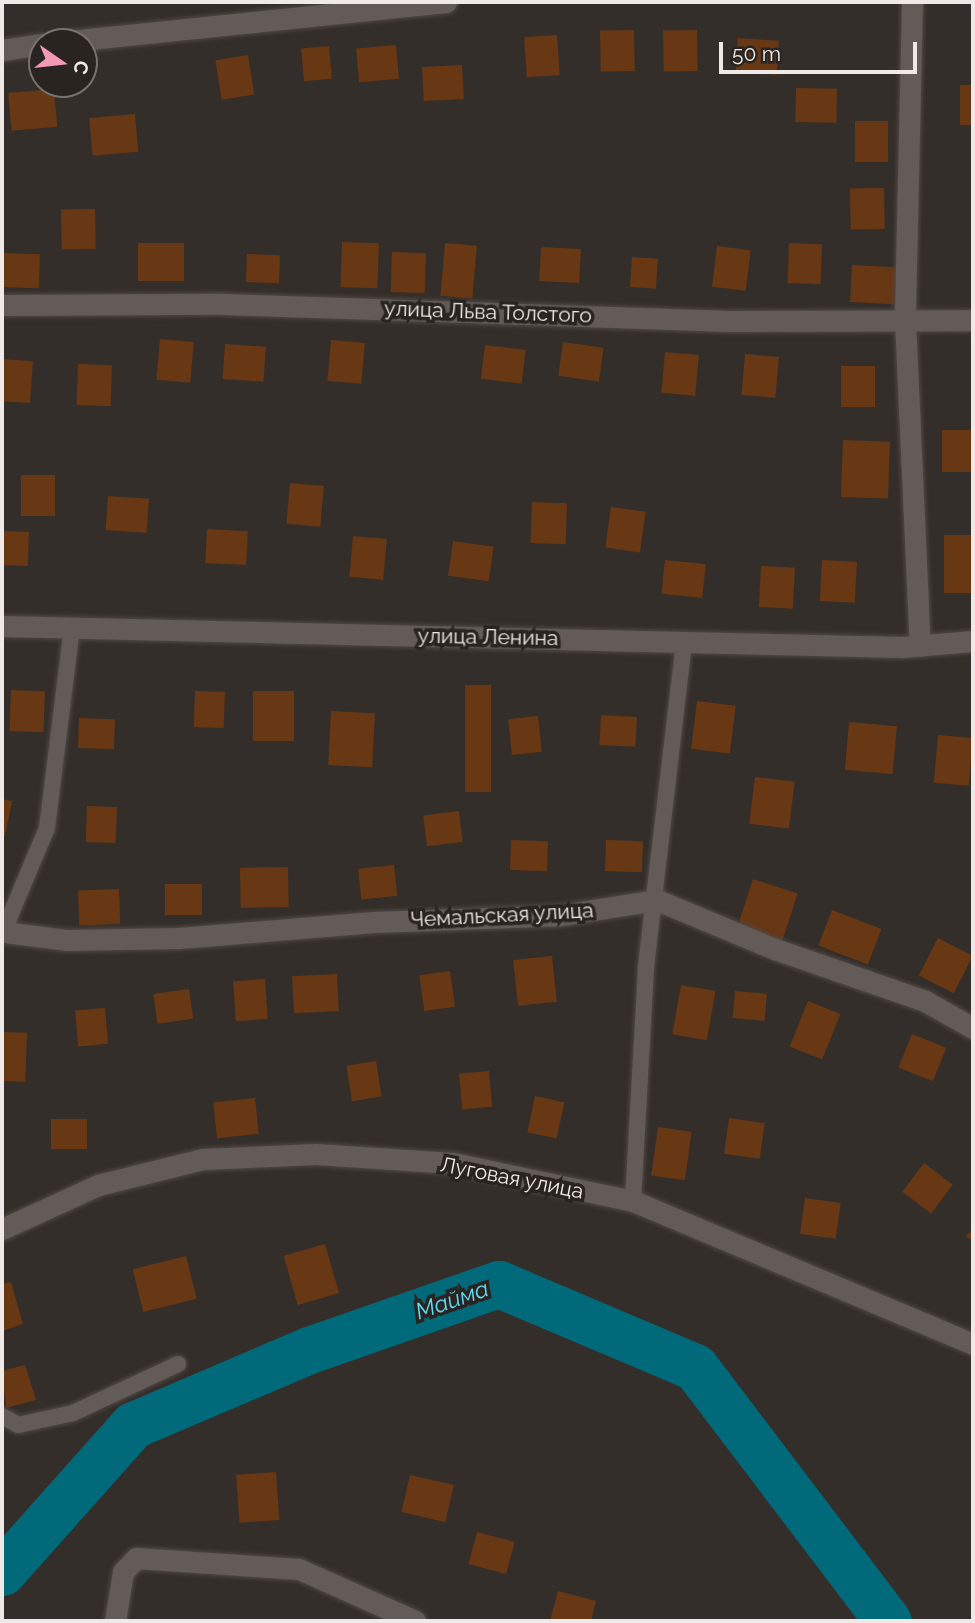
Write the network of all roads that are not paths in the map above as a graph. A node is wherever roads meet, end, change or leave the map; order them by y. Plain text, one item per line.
1 (446, 2) edge
2 (912, 2) edge
3 (98, 38) edge
4 (28, 46) edge
5 (2, 50) edge
6 (2, 305) edge
7 (905, 320) junction
8 (973, 320) edge
9 (2, 625) edge
10 (72, 627) junction
11 (973, 641) edge
12 (684, 642) junction
13 (919, 646) junction
14 (657, 900) junction
15 (3, 934) edge
16 (973, 1028) edge
17 (633, 1201) junction
18 (2, 1229) edge
19 (970, 1336) edge
20 (178, 1364) dead end
21 (2, 1416) edge
22 (115, 1621) edge
23 (415, 1621) edge

1 - 3 street
2 - 7 street
4 - 5 street
6 - 7 street, улица Льва Толстого
7 - 8 street, улица Льва Толстого
7 - 13 street
9 - 10 street, улица Ленина
10 - 12 street, улица Ленина
10 - 15 lane
11 - 13 street, улица Ленина
12 - 13 street, улица Ленина
12 - 14 lane
14 - 15 street, Чемальская улица
14 - 16 street
14 - 17 lane
17 - 18 street, Луговая улица
17 - 19 street, Луговая улица
20 - 21 lane
22 - 23 street

